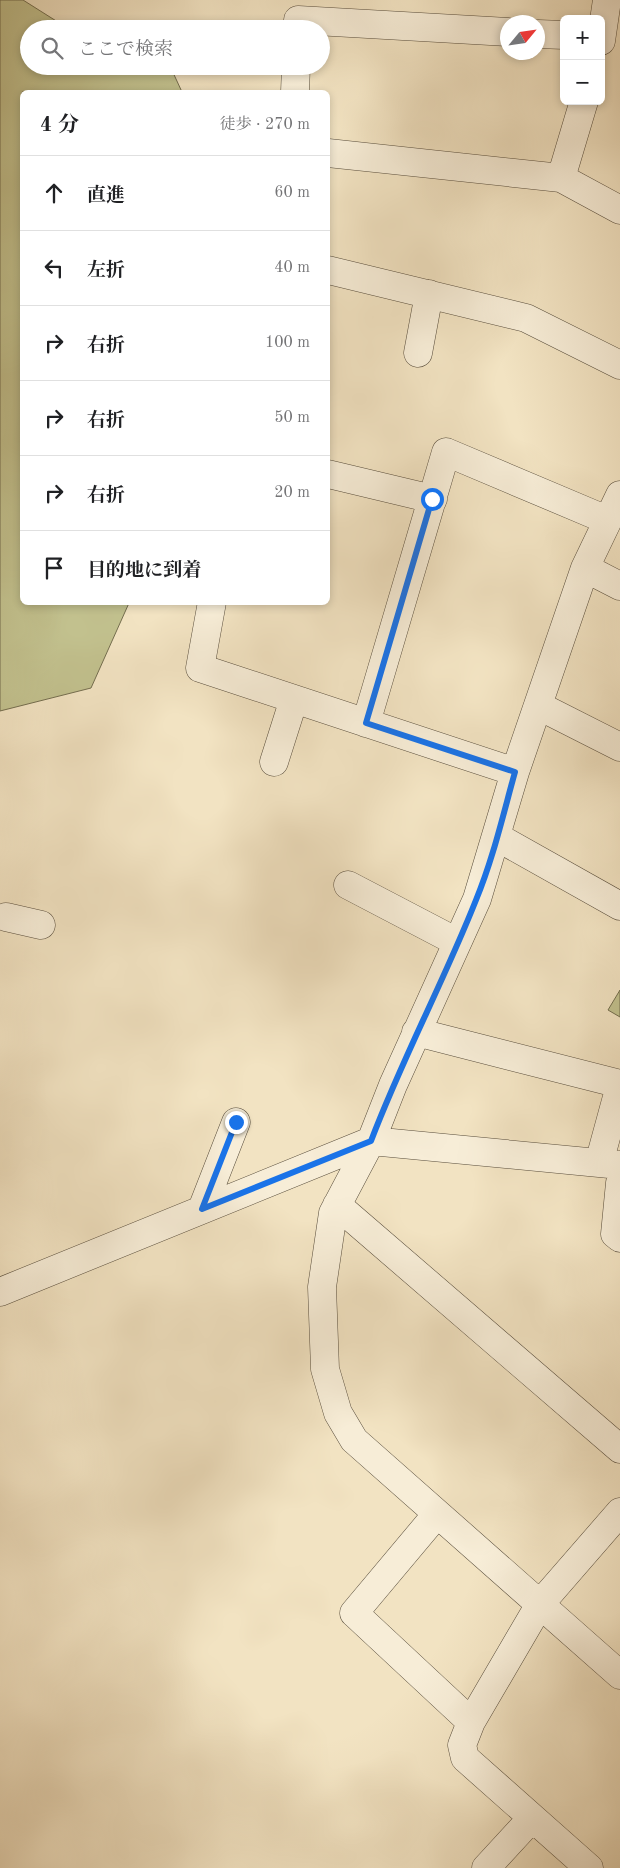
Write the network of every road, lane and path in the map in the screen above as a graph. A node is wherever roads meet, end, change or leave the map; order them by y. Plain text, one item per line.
1 (607, 0) edge
2 (299, 16) edge
3 (605, 16) edge
4 (500, 31) edge
5 (545, 34) edge
6 (560, 35) edge
7 (296, 75) edge
8 (295, 90) edge
9 (583, 105) edge
10 (330, 153) edge
11 (561, 178) junction
12 (620, 210) edge
13 (330, 270) edge
14 (429, 294) junction
15 (418, 353) dead end
16 (620, 365) edge
17 (330, 474) edge
18 (620, 495) edge
19 (432, 499) junction
20 (607, 520) junction
21 (585, 568) junction
22 (620, 586) edge
23 (211, 605) edge
24 (294, 699) junction
25 (539, 706) junction
26 (366, 723) junction
27 (620, 747) edge
28 (274, 762) dead end
29 (515, 772) junction
30 (497, 837) junction
31 (348, 885) dead end
32 (620, 906) edge
33 (2, 921) edge
34 (41, 925) dead end
35 (457, 942) junction
36 (416, 1032) junction
37 (620, 1084) edge
38 (236, 1122) dead end
39 (371, 1141) junction
40 (609, 1164) edge
41 (620, 1183) edge
42 (337, 1205) junction
43 (202, 1209) junction
44 (620, 1238) edge
45 (0, 1292) edge
46 (620, 1449) edge
47 (620, 1512) edge
48 (437, 1514) junction
49 (540, 1604) junction
50 (620, 1675) edge
51 (471, 1722) junction
52 (532, 1818) junction
53 (486, 1868) edge
54 (589, 1868) edge

1 - 3 street
2 - 4 street
5 - 6 street
7 - 8 street
9 - 11 street
10 - 11 street
11 - 12 street
13 - 14 street
14 - 15 street
14 - 16 street
17 - 19 street
18 - 20 street
19 - 20 street
19 - 26 street
20 - 21 street
21 - 22 street
21 - 25 street
23 - 24 street
24 - 26 street
24 - 28 street
25 - 27 street
25 - 29 street
26 - 29 street
29 - 30 street
30 - 32 street
30 - 35 street
31 - 35 street
33 - 34 street
35 - 36 street
36 - 37 street
36 - 39 street
37 - 40 street
38 - 43 street
39 - 40 street
39 - 42 street
39 - 43 street
41 - 44 street
42 - 46 street
42 - 48 street
43 - 45 street
47 - 49 street
48 - 49 street
48 - 51 street
49 - 50 street
49 - 51 street
51 - 52 street
52 - 53 street
52 - 54 street

